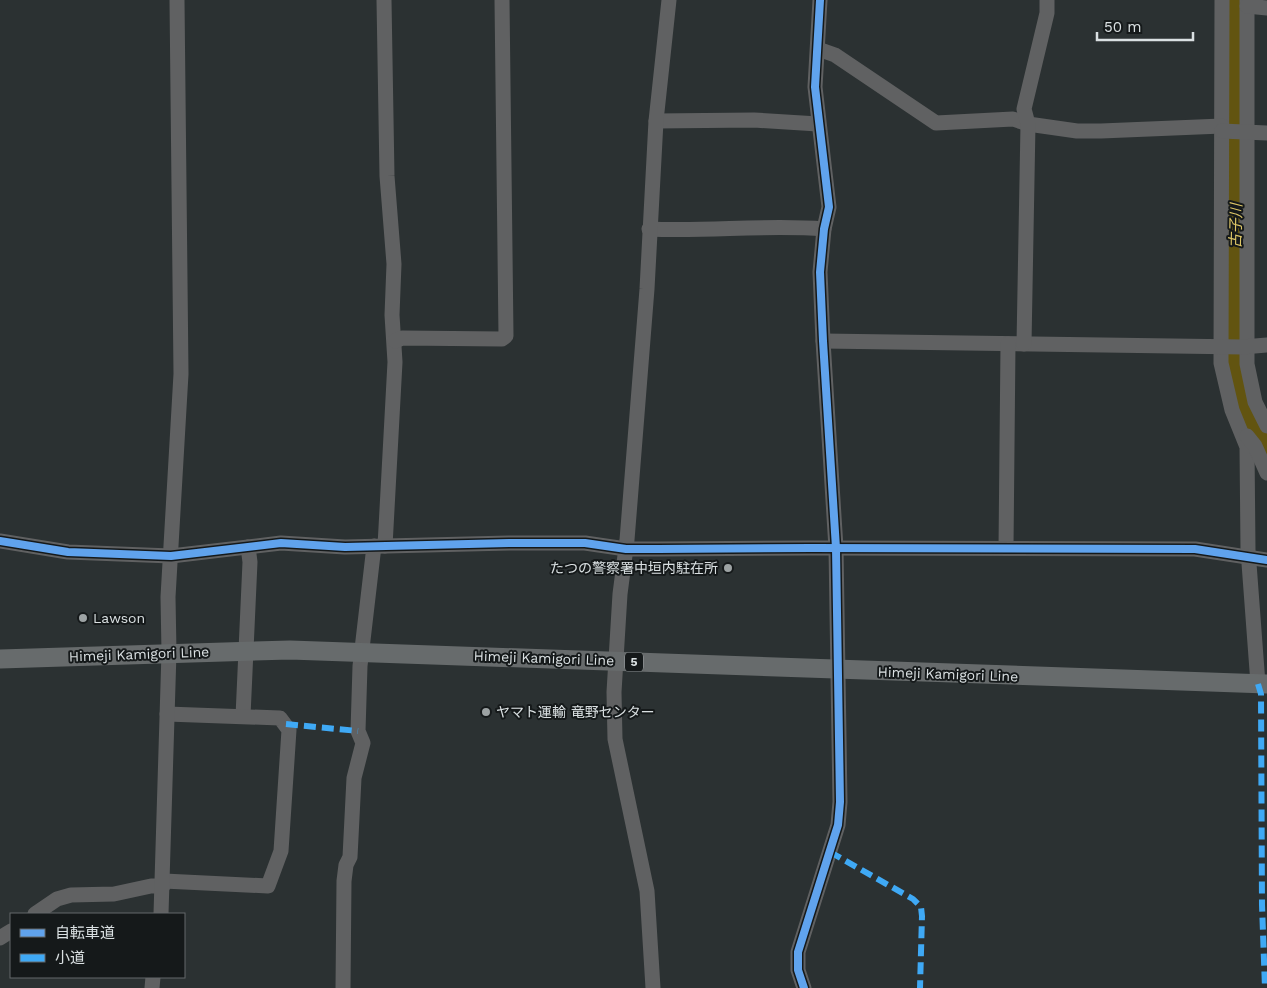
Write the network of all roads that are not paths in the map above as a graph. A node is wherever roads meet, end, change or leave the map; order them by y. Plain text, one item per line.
1 (177, 0) edge
2 (384, 0) edge
3 (502, 0) edge
4 (668, 0) edge
5 (820, 0) edge
6 (1047, 0) edge
7 (1222, 0) edge
8 (1247, 3) edge
9 (1267, 8) edge
10 (818, 48) junction
11 (656, 120) junction
12 (818, 124) junction
13 (1028, 124) junction
14 (1224, 130) junction
15 (1245, 132) junction
16 (1267, 133) edge
17 (650, 229) junction
18 (824, 229) junction
19 (395, 341) junction
20 (823, 341) junction
21 (1008, 344) junction
22 (1024, 344) junction
23 (1267, 345) edge
24 (1223, 347) junction
25 (1245, 347) junction
26 (1267, 426) edge
27 (1243, 436) junction
28 (1267, 472) edge
29 (0, 541) edge
30 (380, 546) junction
31 (248, 548) junction
32 (626, 548) junction
33 (836, 548) junction
34 (1006, 548) junction
35 (171, 556) junction
36 (1250, 558) junction
37 (1267, 560) edge
38 (246, 651) junction
39 (169, 652) junction
40 (362, 652) junction
41 (0, 659) edge
42 (616, 661) junction
43 (840, 671) junction
44 (1263, 684) edge
45 (168, 714) junction
46 (243, 716) junction
47 (164, 883) junction
48 (36, 913) edge
49 (161, 913) edge
50 (343, 988) edge
51 (653, 988) edge
52 (804, 988) edge

1 - 35 street
2 - 19 street
3 - 19 street
4 - 11 street
5 - 10 street
6 - 13 street
7 - 14 street
8 - 9 street
8 - 15 street
10 - 12 street
10 - 13 street
11 - 12 street
11 - 17 street
12 - 18 street
13 - 14 street
13 - 22 street
14 - 15 street
14 - 24 street
15 - 16 street
15 - 25 street
17 - 18 street
17 - 32 street
18 - 20 street
19 - 30 street
20 - 21 street
20 - 33 street
21 - 22 street
21 - 34 street
22 - 24 street
23 - 25 street
24 - 25 street
24 - 27 street
25 - 26 street
27 - 28 street
27 - 36 street
29 - 35 street
30 - 31 street
30 - 32 street
30 - 40 street
31 - 35 street
31 - 38 street
32 - 33 street
32 - 42 street
33 - 34 street
33 - 43 street
34 - 36 street
35 - 39 street
36 - 37 street
36 - 44 street
38 - 39 main road, Himeji Kamigori Line / 5
38 - 40 main road, Himeji Kamigori Line / 5
38 - 46 street
39 - 41 main road, Himeji Kamigori Line / 5
39 - 45 street
40 - 42 main road, Himeji Kamigori Line / 5
40 - 50 street
42 - 43 main road, Himeji Kamigori Line / 5
42 - 51 street
43 - 44 main road, Himeji Kamigori Line / 5
43 - 52 street
45 - 46 street
45 - 47 street
46 - 47 street
47 - 48 street
47 - 49 street

